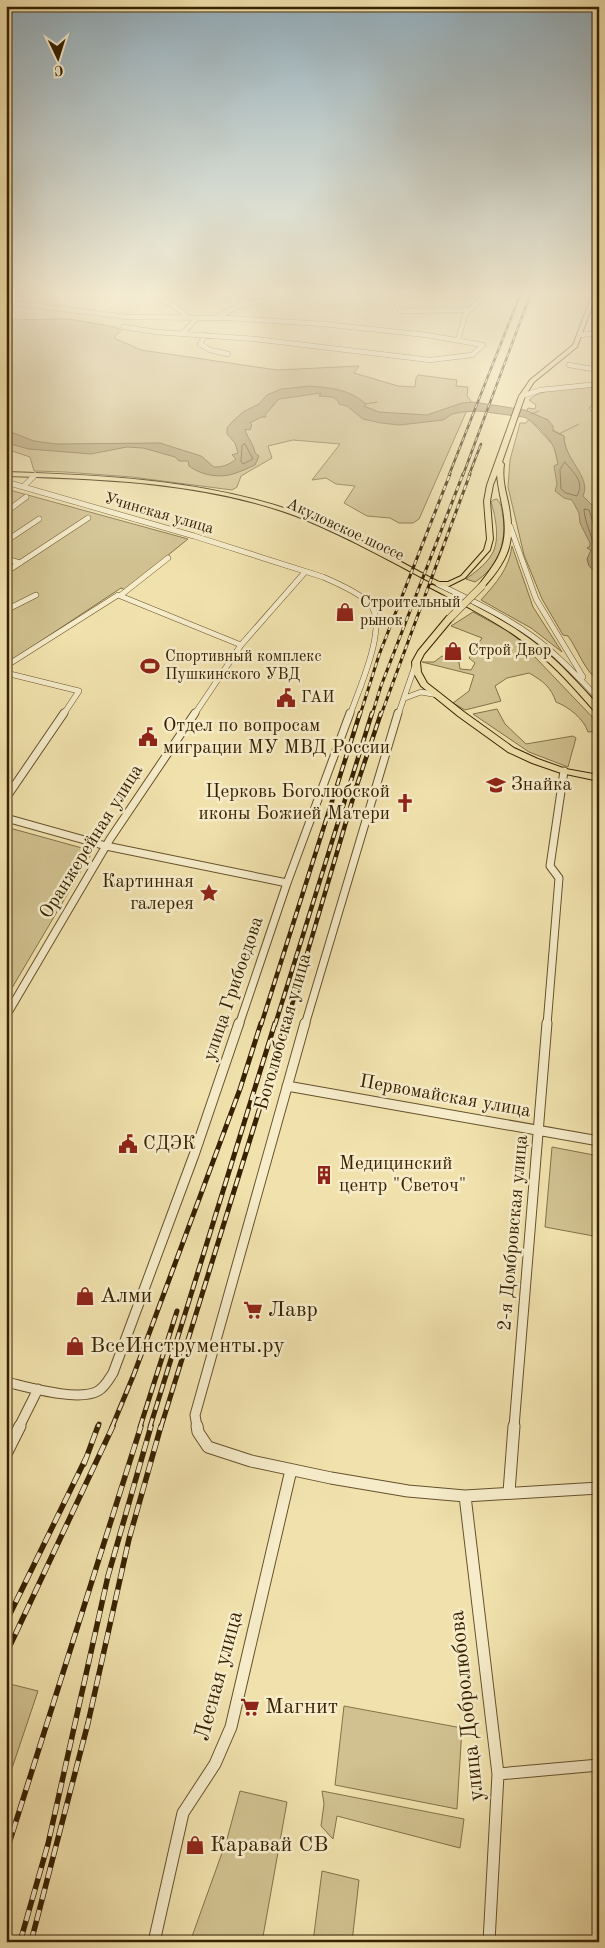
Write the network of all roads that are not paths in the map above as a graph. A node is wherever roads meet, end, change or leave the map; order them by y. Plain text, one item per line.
1 (532, 381) joint
2 (599, 384) edge
3 (526, 388) junction
4 (542, 389) junction
5 (522, 396) junction
6 (501, 458) junction
7 (6, 475) edge
8 (33, 476) junction
9 (6, 482) edge
10 (26, 487) junction
11 (26, 497) dead end
12 (6, 512) edge
13 (88, 518) dead end
14 (39, 520) dead end
15 (510, 526) junction
16 (6, 541) edge
17 (168, 558) dead end
18 (6, 559) edge
19 (20, 564) junction
20 (6, 572) edge
21 (305, 572) junction
22 (438, 584) junction
23 (36, 595) dead end
24 (121, 595) junction
25 (6, 610) edge
26 (241, 645) junction
27 (416, 662) junction
28 (6, 666) edge
29 (6, 673) edge
30 (438, 695) junction
31 (404, 698) junction
32 (599, 699) edge
33 (599, 711) edge
34 (564, 771) junction
35 (596, 779) edge
36 (6, 798) edge
37 (6, 818) edge
38 (106, 846) junction
39 (287, 883) junction
40 (6, 1016) edge
41 (286, 1086) junction
42 (540, 1129) junction
43 (599, 1141) edge
44 (6, 1382) edge
45 (38, 1389) junction
46 (6, 1454) edge
47 (291, 1470) junction
48 (599, 1488) edge
49 (509, 1492) junction
50 (465, 1496) junction
51 (599, 1766) edge
52 (498, 1774) junction
53 (154, 1942) edge
54 (489, 1942) edge

1 - 3 main road
1 - 4 street
2 - 4 street
3 - 4 street
3 - 5 main road
4 - 5 street
5 - 6 main road
6 - 15 main road
6 - 22 main road
7 - 8 main road, Акуловское шоссе
8 - 10 street
8 - 22 main road, Акуловское шоссе
8 - 33 main road, Акуловское шоссе
9 - 10 street, Учинская улица
10 - 21 street, Учинская улица
11 - 12 street
13 - 19 street
14 - 16 street
15 - 27 main road, bridge
15 - 32 street
17 - 24 street
18 - 19 street
19 - 20 street
21 - 26 street, Оранжерейная улица
21 - 39 street, улица Грибоедова
22 - 32 street, Акуловское шоссе
23 - 25 street
24 - 26 street
24 - 28 street
26 - 38 street, Оранжерейная улица
27 - 30 main road
27 - 31 street, Боголюбская улица
29 - 36 street
30 - 31 street
30 - 34 main road
31 - 41 street, Боголюбская улица
34 - 35 main road
34 - 42 street, 2-я Домбровская улица
37 - 38 street
38 - 39 street
38 - 40 street, Оранжерейная улица
39 - 45 street, улица Грибоедова
41 - 42 street, Первомайская улица
41 - 47 street, Боголюбская улица
42 - 43 street, Первомайская улица
42 - 49 street, 2-я Домбровская улица
44 - 45 street, улица Грибоедова
45 - 46 street
47 - 50 street
47 - 53 street, Лесная улица
48 - 49 street
49 - 50 street
50 - 52 street, улица Добролюбова
51 - 52 street
52 - 54 street, улица Добролюбова

